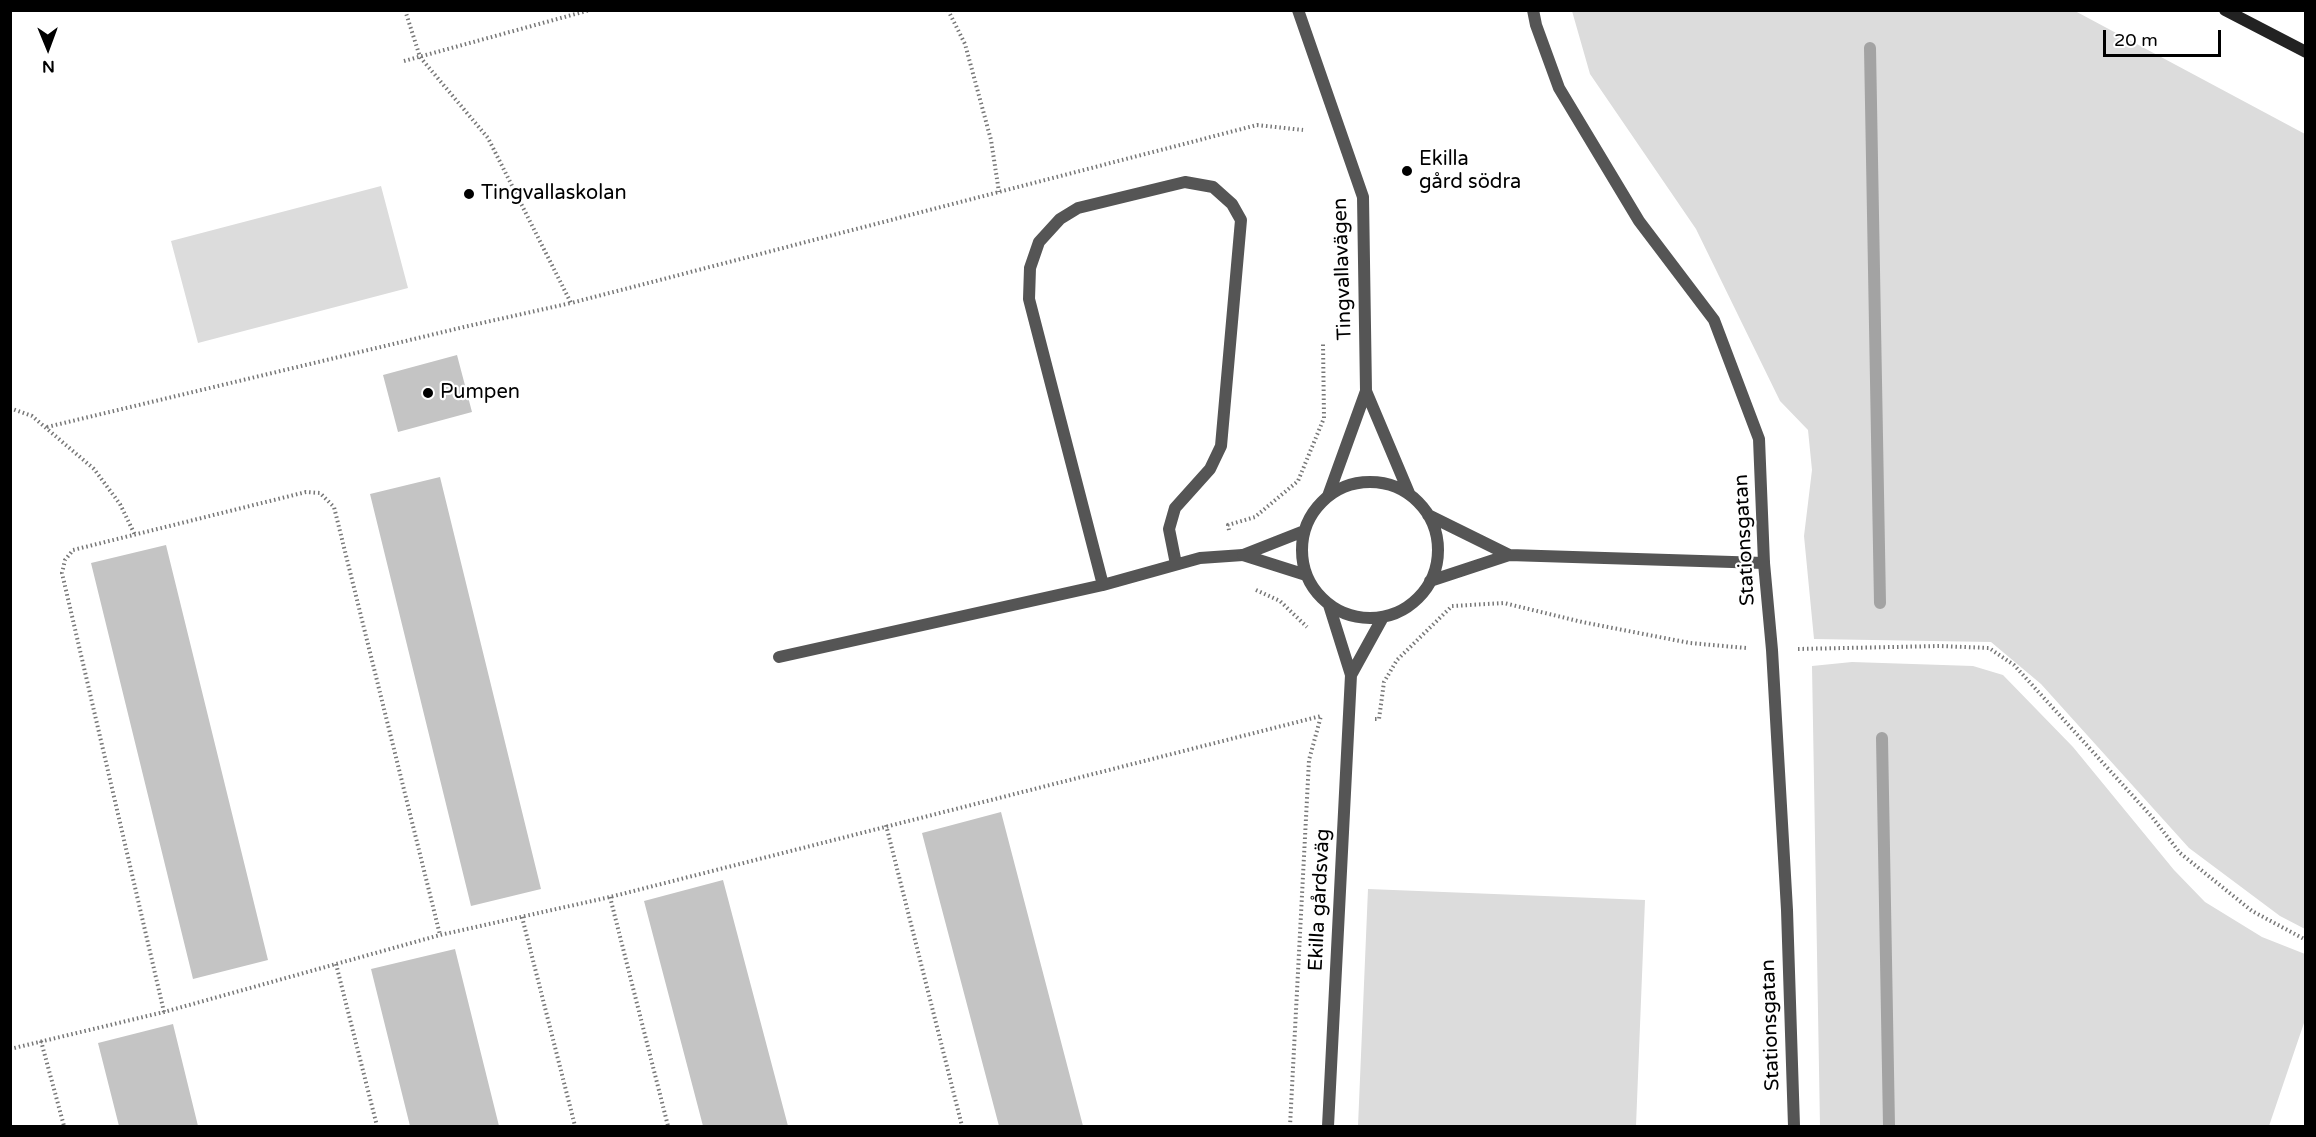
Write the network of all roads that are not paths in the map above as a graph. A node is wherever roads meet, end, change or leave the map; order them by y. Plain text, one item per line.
1 (1298, 10) edge
2 (1533, 10) edge
3 (2225, 10) edge
4 (2306, 52) edge
5 (1366, 391) junction
6 (1409, 494) junction
7 (1328, 496) junction
8 (1428, 515) junction
9 (1304, 531) junction
10 (1509, 555) junction
11 (1239, 556) junction
12 (1764, 563) junction
13 (1176, 564) junction
14 (1306, 575) junction
15 (1430, 581) junction
16 (1103, 585) junction
17 (1329, 604) junction
18 (1383, 617) junction
19 (779, 657) dead end
20 (1351, 675) junction
21 (1328, 1126) edge
22 (1794, 1126) edge

1 - 5 street, Tingvallavägen
2 - 12 street, Stationsgatan
3 - 4 main road
5 - 6 street
5 - 7 street
6 - 7 street
6 - 8 street
7 - 9 street
8 - 10 street
8 - 15 street
9 - 11 street
9 - 14 street
10 - 12 street
10 - 15 street
11 - 13 street
11 - 14 street
12 - 22 street, Stationsgatan
13 - 16 street
13 - 16 street
14 - 17 street
15 - 18 street
16 - 19 street
17 - 18 street
17 - 20 street
18 - 20 street
20 - 21 street, Ekilla gårdsväg

